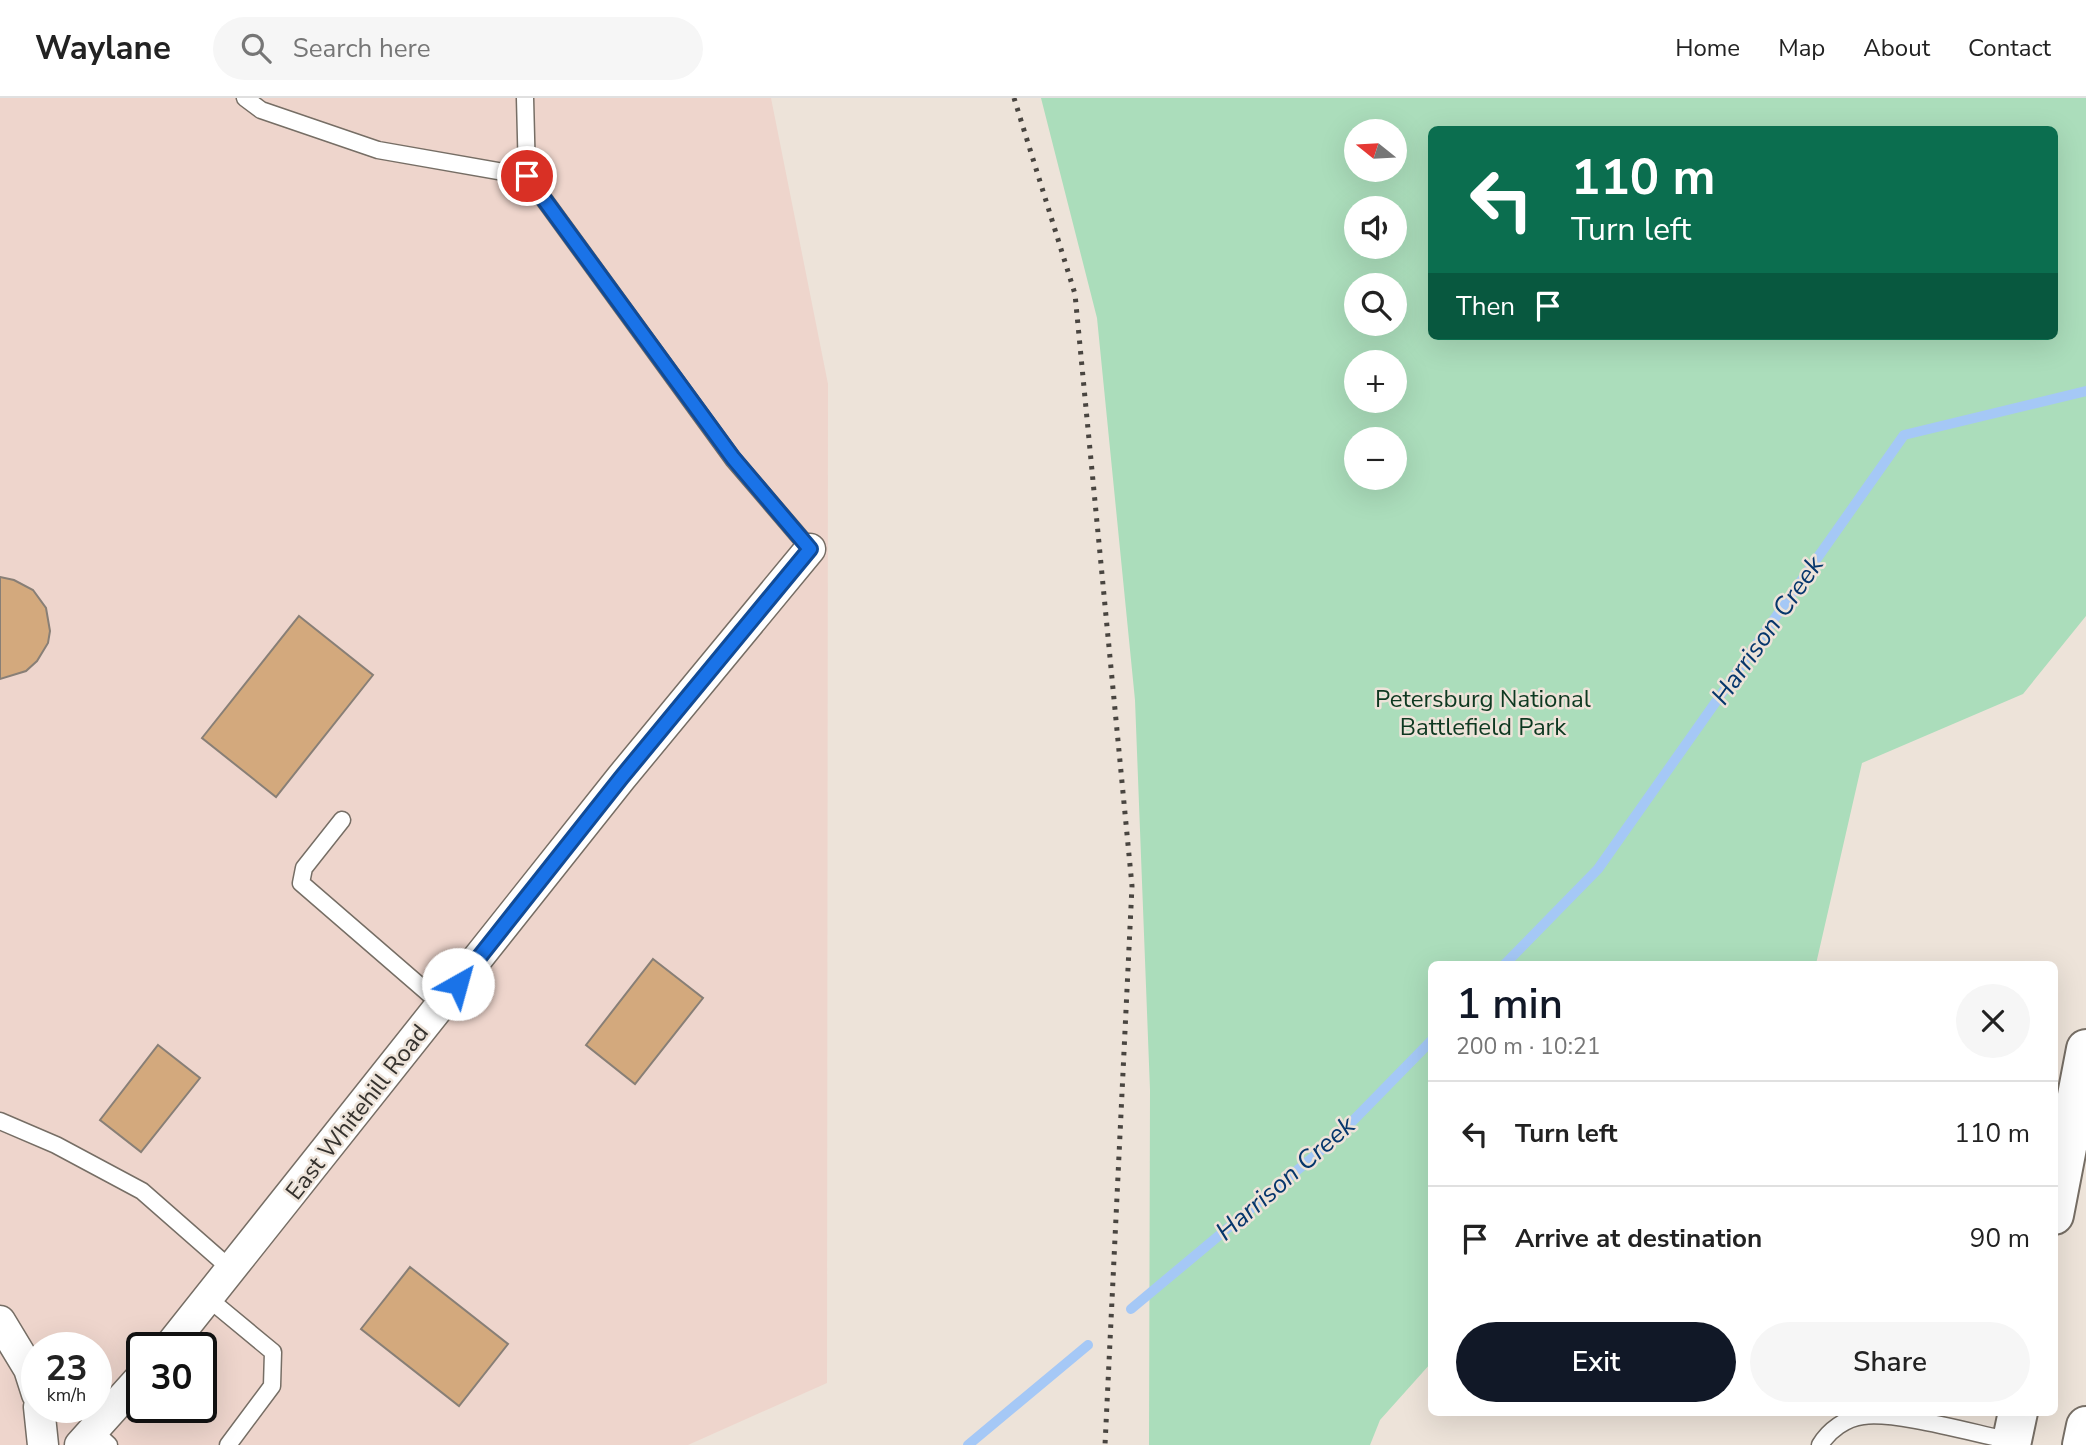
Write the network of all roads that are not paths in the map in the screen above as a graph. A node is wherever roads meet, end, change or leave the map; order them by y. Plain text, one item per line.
1 (245, 98) edge
2 (525, 98) edge
3 (527, 176) junction
4 (810, 549) joint
5 (342, 820) dead end
6 (442, 1005) junction
7 (2086, 1049) edge
8 (0, 1121) edge
9 (2075, 1162) edge
10 (2058, 1205) edge
11 (232, 1270) junction
12 (209, 1299) junction
13 (0, 1321) edge
14 (181, 1332) edge
15 (21, 1356) edge
16 (126, 1397) edge
17 (41, 1423) edge
18 (2086, 1426) edge
19 (2014, 1433) edge
20 (94, 1440) edge
21 (43, 1445) edge
22 (228, 1445) edge
23 (1820, 1445) edge
24 (2082, 1445) edge

1 - 3 lane
2 - 3 lane
3 - 4 lane
4 - 6 street, East Whitehill Road
5 - 6 lane
6 - 11 street, East Whitehill Road
7 - 9 highway
8 - 11 lane
9 - 10 highway
11 - 12 street, East Whitehill Road
12 - 14 street, East Whitehill Road
12 - 22 lane
13 - 15 street
16 - 20 street
17 - 21 street
18 - 24 highway
19 - 23 lane

